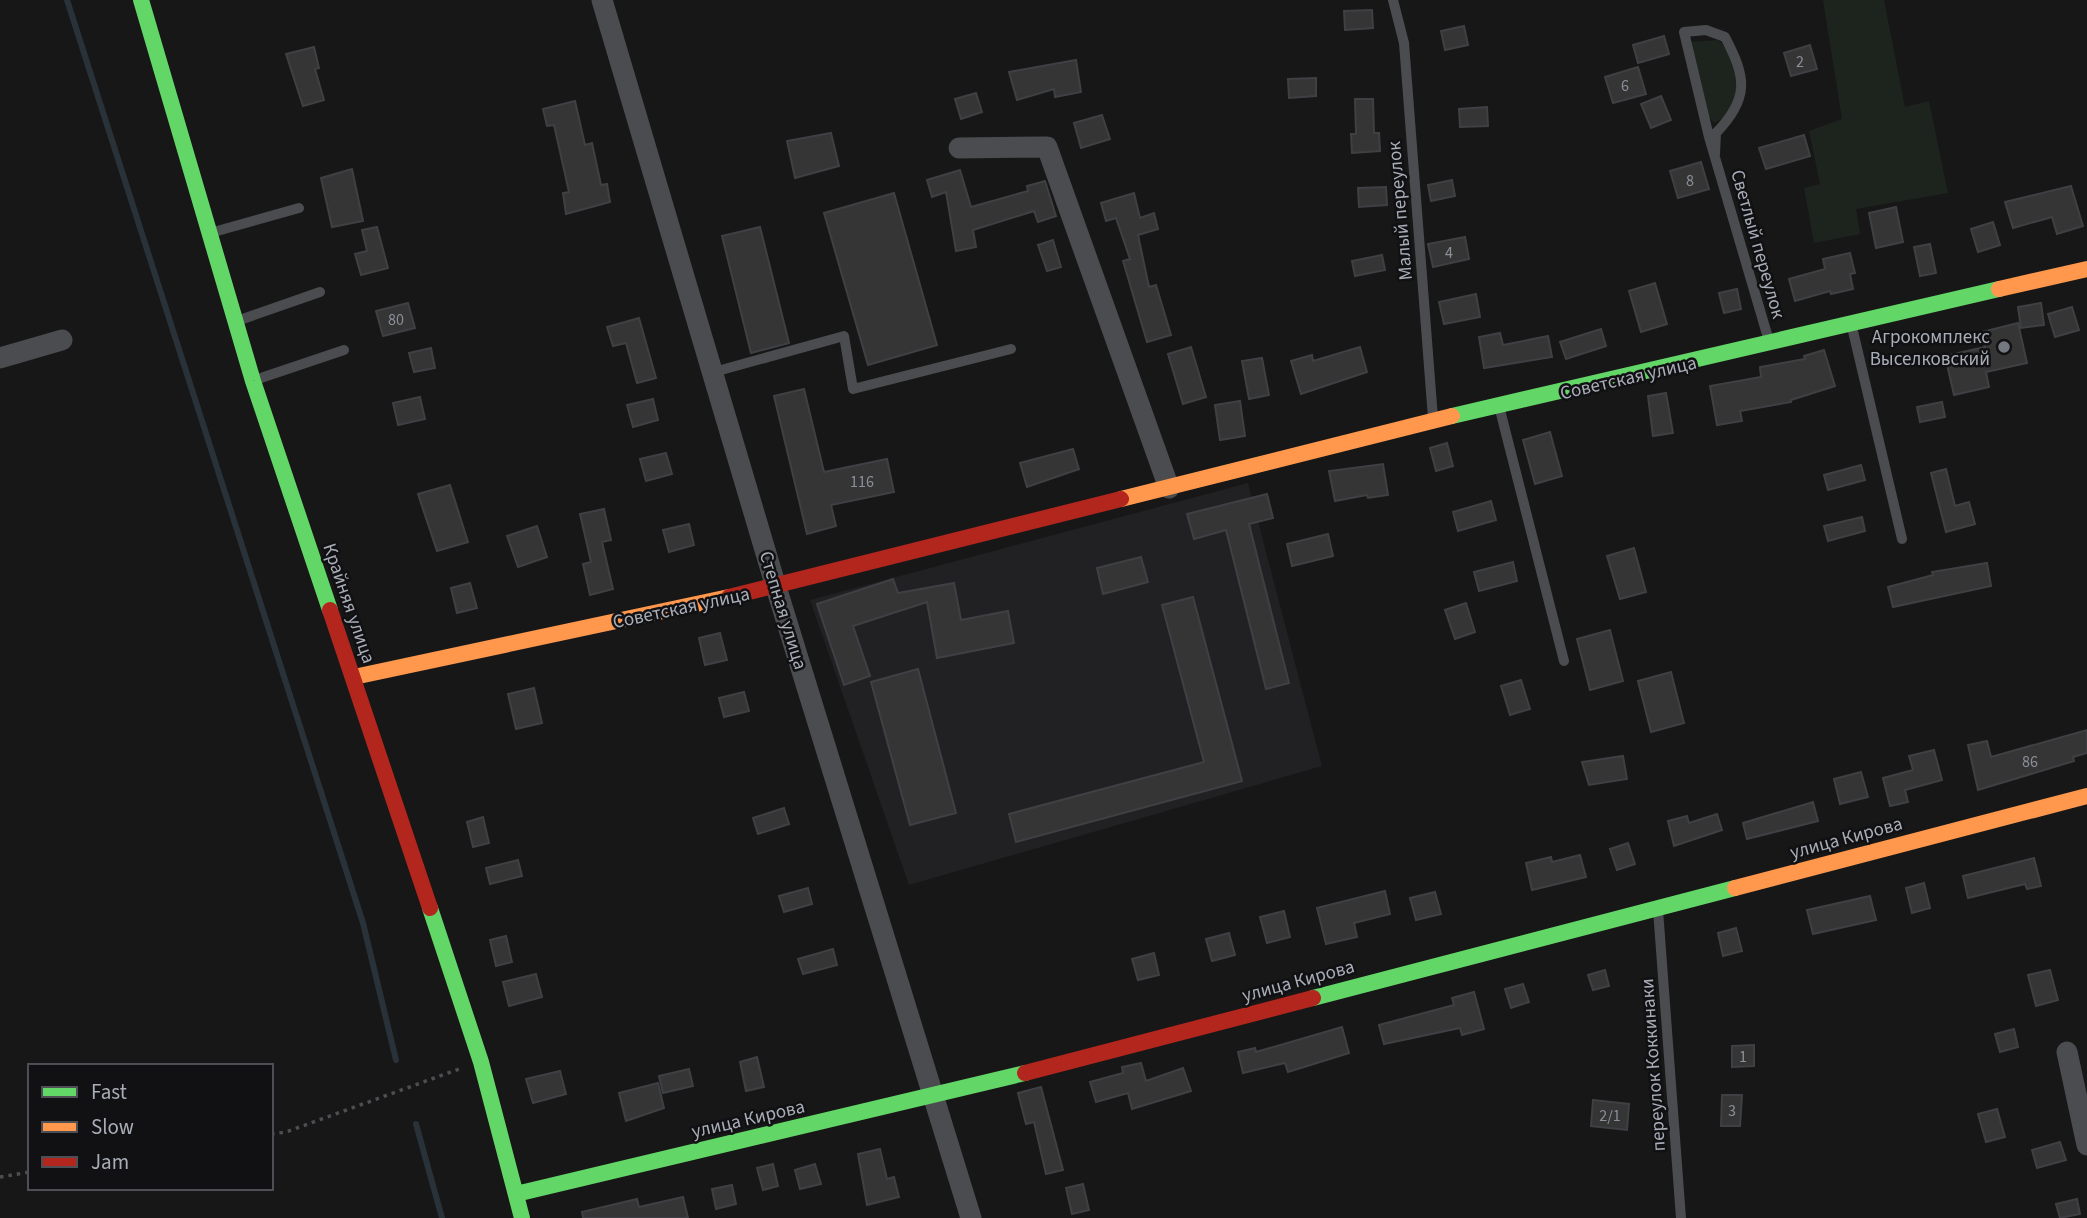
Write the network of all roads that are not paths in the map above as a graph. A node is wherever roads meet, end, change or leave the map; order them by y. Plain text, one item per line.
1 (141, 0) edge
2 (602, 0) edge
3 (1393, 0) edge
4 (959, 148) dead end
5 (1715, 154) junction
6 (299, 208) dead end
7 (207, 233) junction
8 (2087, 269) edge
9 (320, 292) dead end
10 (235, 322) junction
11 (1851, 324) junction
12 (62, 340) dead end
13 (1770, 344) junction
14 (1011, 349) dead end
15 (344, 350) dead end
16 (0, 358) edge
17 (713, 372) junction
18 (253, 381) junction
19 (1499, 406) junction
20 (1433, 420) junction
21 (1169, 488) junction
22 (1902, 539) dead end
23 (776, 587) junction
24 (1563, 661) dead end
25 (354, 677) junction
26 (2087, 796) edge
27 (1658, 909) junction
28 (2067, 1052) dead end
29 (932, 1097) junction
30 (2087, 1145) edge
31 (516, 1194) junction
32 (522, 1218) edge
33 (971, 1218) edge
34 (1681, 1218) edge

1 - 7 street, Крайняя улица
2 - 17 street, Степная улица
3 - 20 lane, Малый переулок
4 - 21 street
5 - 5 lane, Светлый переулок
5 - 13 lane, Светлый переулок
6 - 7 lane
7 - 10 street, Крайняя улица
8 - 11 street, Советская улица
9 - 10 lane
10 - 18 street, Крайняя улица
11 - 13 street, Советская улица
11 - 22 lane
12 - 16 street
13 - 19 street, Советская улица
14 - 17 lane
15 - 18 lane
17 - 23 street, Степная улица
18 - 25 street, Крайняя улица
19 - 20 street, Советская улица
19 - 24 lane
20 - 21 street, Советская улица
21 - 23 street, Советская улица
23 - 25 street, Советская улица
23 - 29 street, Степная улица
25 - 31 street, Крайняя улица
26 - 27 street, улица Кирова
27 - 29 street, улица Кирова
27 - 34 lane, переулок Коккинаки
28 - 30 street
29 - 31 street, улица Кирова
29 - 33 street, Степная улица
31 - 32 street, Крайняя улица

